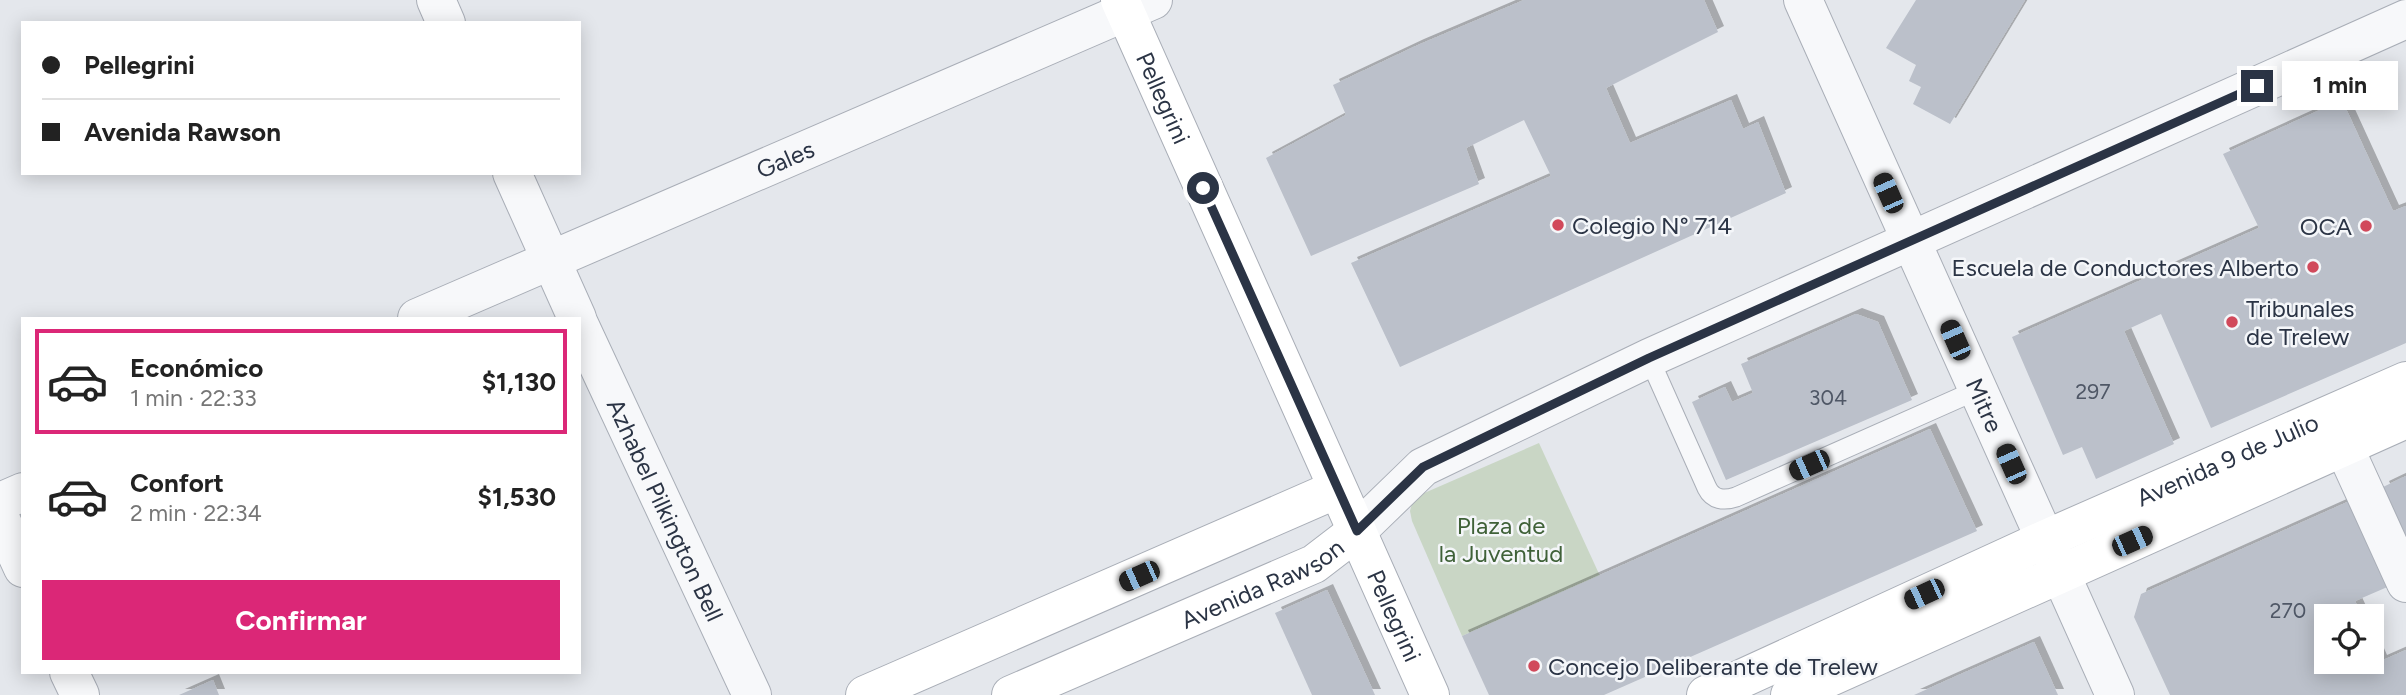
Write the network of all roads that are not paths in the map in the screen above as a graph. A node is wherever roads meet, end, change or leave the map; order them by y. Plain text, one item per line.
1 (436, 0) edge
2 (1803, 0) edge
3 (1133, 4) edge
4 (2406, 19) edge
5 (445, 21) edge
6 (513, 175) edge
7 (1910, 241) junction
8 (549, 260) junction
9 (419, 317) edge
10 (577, 317) edge
11 (581, 328) edge
12 (1649, 358) junction
13 (2406, 381) edge
14 (1978, 390) junction
15 (2406, 419) edge
16 (2343, 447) junction
17 (1337, 489) junction
18 (21, 493) edge
19 (0, 502) edge
20 (0, 518) edge
21 (1357, 531) junction
22 (2053, 556) junction
23 (21, 564) edge
24 (2406, 583) edge
25 (70, 674) edge
26 (80, 695) edge
27 (752, 695) edge
28 (865, 695) edge
29 (1012, 695) edge
30 (1430, 695) edge
31 (1706, 695) edge
32 (1790, 695) edge
33 (2115, 695) edge

1 - 5 street
2 - 7 street, Mitre
3 - 8 street, Gales
3 - 17 street, Pellegrini
4 - 7 street, Avenida Rawson
6 - 8 street
7 - 12 street, Avenida Rawson
7 - 14 street, Mitre
8 - 9 street, Gales
8 - 10 street
11 - 27 street, Azhabel Pilkington Bell
12 - 14 lane
12 - 21 street, Avenida Rawson
13 - 22 street, Avenida 9 de Julio
14 - 22 street, Mitre
15 - 16 street, Avenida 9 de Julio
16 - 22 street, Avenida 9 de Julio
16 - 24 street
17 - 21 street, Pellegrini
17 - 28 street, Avenida Rawson
18 - 19 street
20 - 23 street
21 - 29 street, Avenida Rawson
21 - 30 street, Pellegrini
22 - 31 street, Avenida 9 de Julio
22 - 32 street, Avenida 9 de Julio
22 - 33 street, Mitre
25 - 26 street

